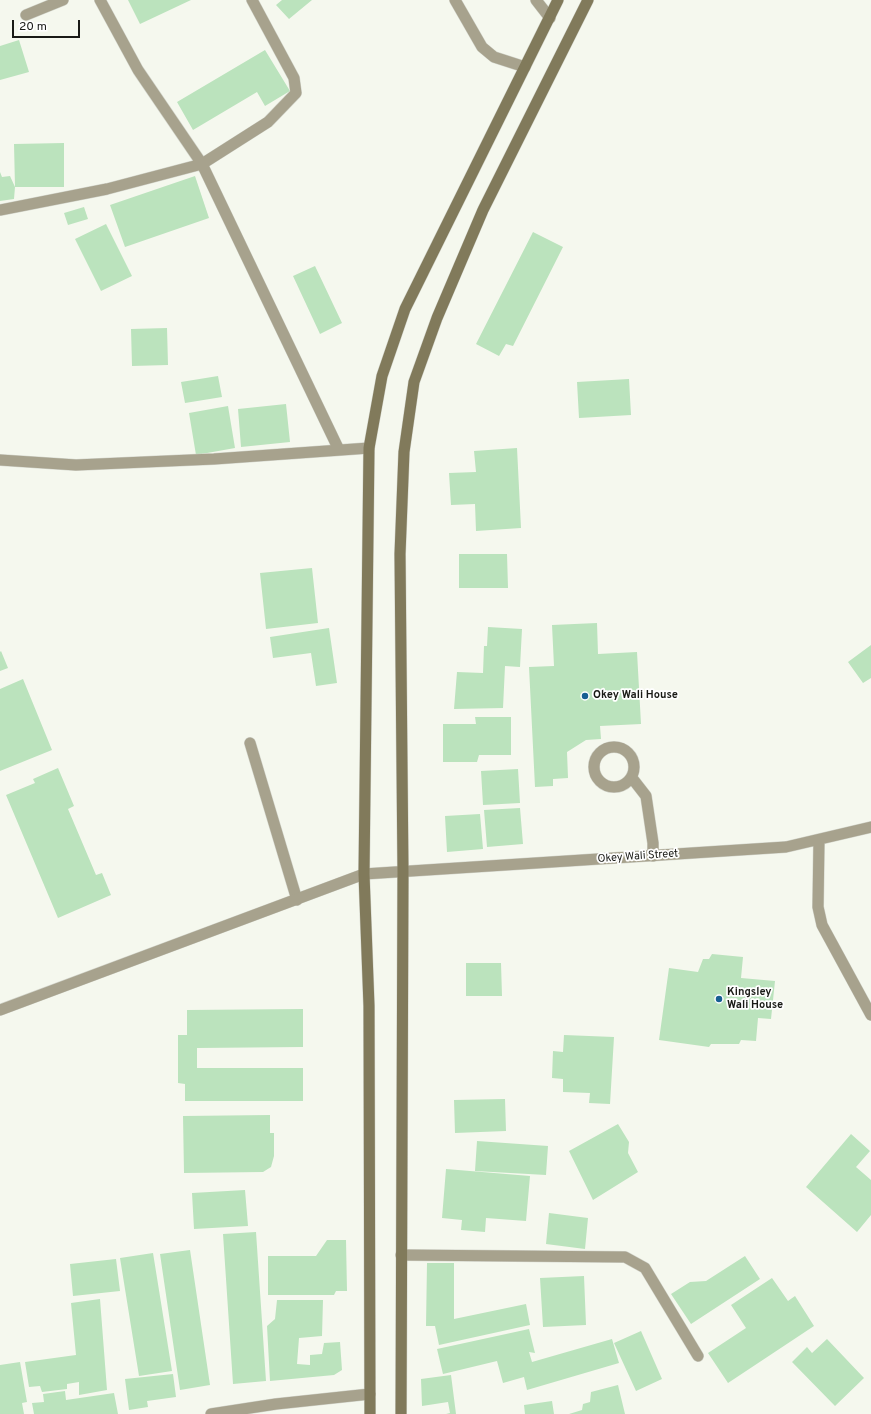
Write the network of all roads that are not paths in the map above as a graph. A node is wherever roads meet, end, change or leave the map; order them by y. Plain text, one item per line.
1 (63, 0) edge
2 (100, 0) edge
3 (252, 0) edge
4 (455, 0) edge
5 (536, 0) edge
6 (558, 0) edge
7 (588, 0) edge
8 (26, 15) dead end
9 (550, 18) junction
10 (525, 67) junction
11 (202, 164) junction
12 (0, 210) edge
13 (369, 448) junction
14 (338, 450) junction
15 (0, 460) edge
16 (250, 743) dead end
17 (632, 778) dead end
18 (871, 827) edge
19 (818, 840) junction
20 (653, 856) junction
21 (403, 872) junction
22 (364, 874) junction
23 (297, 900) junction
24 (0, 1010) edge
25 (871, 1015) edge
26 (401, 1255) junction
27 (698, 1356) dead end
28 (370, 1394) junction
29 (211, 1414) edge
30 (370, 1414) edge
31 (401, 1414) edge

1 - 8 street
2 - 11 street
3 - 11 street
4 - 10 street
5 - 9 street
6 - 9 main road
7 - 21 main road
9 - 10 main road
10 - 13 main road
11 - 12 street
11 - 14 street
13 - 14 street
13 - 22 main road
14 - 15 street
16 - 23 street
17 - 20 street
18 - 19 street, Okey Wali Street
19 - 20 street, Okey Wali Street
19 - 25 street
20 - 21 street, Okey Wali Street
21 - 22 street, Okey Wali Street
21 - 26 main road
22 - 23 street, Okey Wali Street
22 - 28 main road
23 - 24 street, Okey Wali Street
26 - 27 street
26 - 31 main road
28 - 29 street
28 - 30 main road

